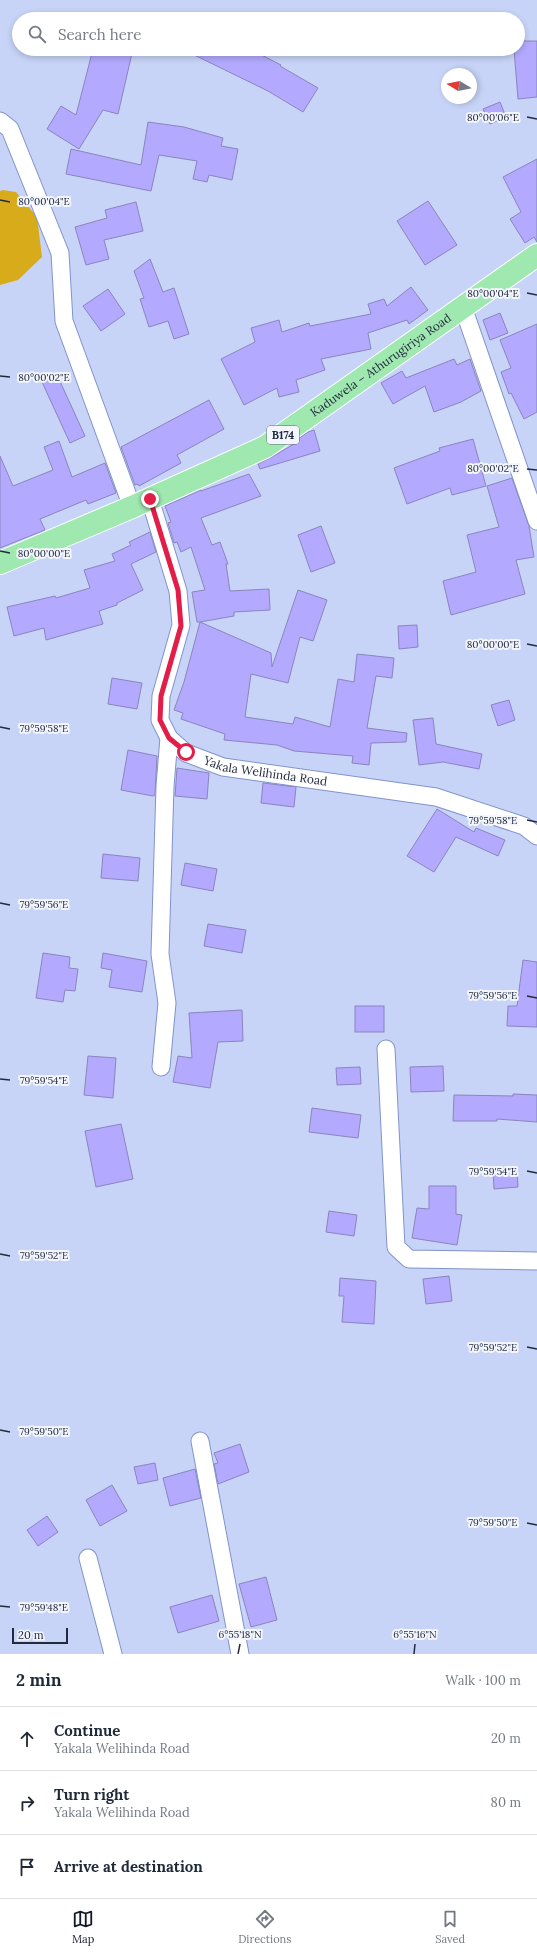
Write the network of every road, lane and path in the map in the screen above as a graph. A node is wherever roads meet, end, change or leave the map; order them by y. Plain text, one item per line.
1 (0, 120) edge
2 (537, 255) edge
3 (463, 307) junction
4 (141, 503) junction
5 (537, 521) edge
6 (0, 563) edge
7 (169, 738) junction
8 (537, 836) edge
9 (386, 1049) dead end
10 (161, 1067) dead end
11 (537, 1261) edge
12 (200, 1441) dead end
13 (88, 1558) dead end
14 (113, 1654) edge
15 (240, 1654) edge

1 - 4 street, Yakala Welihinda Road
2 - 3 main road, Kaduwela – Athurugiriya Road / B174
3 - 4 main road, Kaduwela – Athurugiriya Road / B174
3 - 5 street
4 - 6 main road, Kaduwela – Athurugiriya Road / B174
4 - 7 street, Yakala Welihinda Road
7 - 8 street, Yakala Welihinda Road
7 - 10 street
9 - 11 street
12 - 15 street
13 - 14 street

